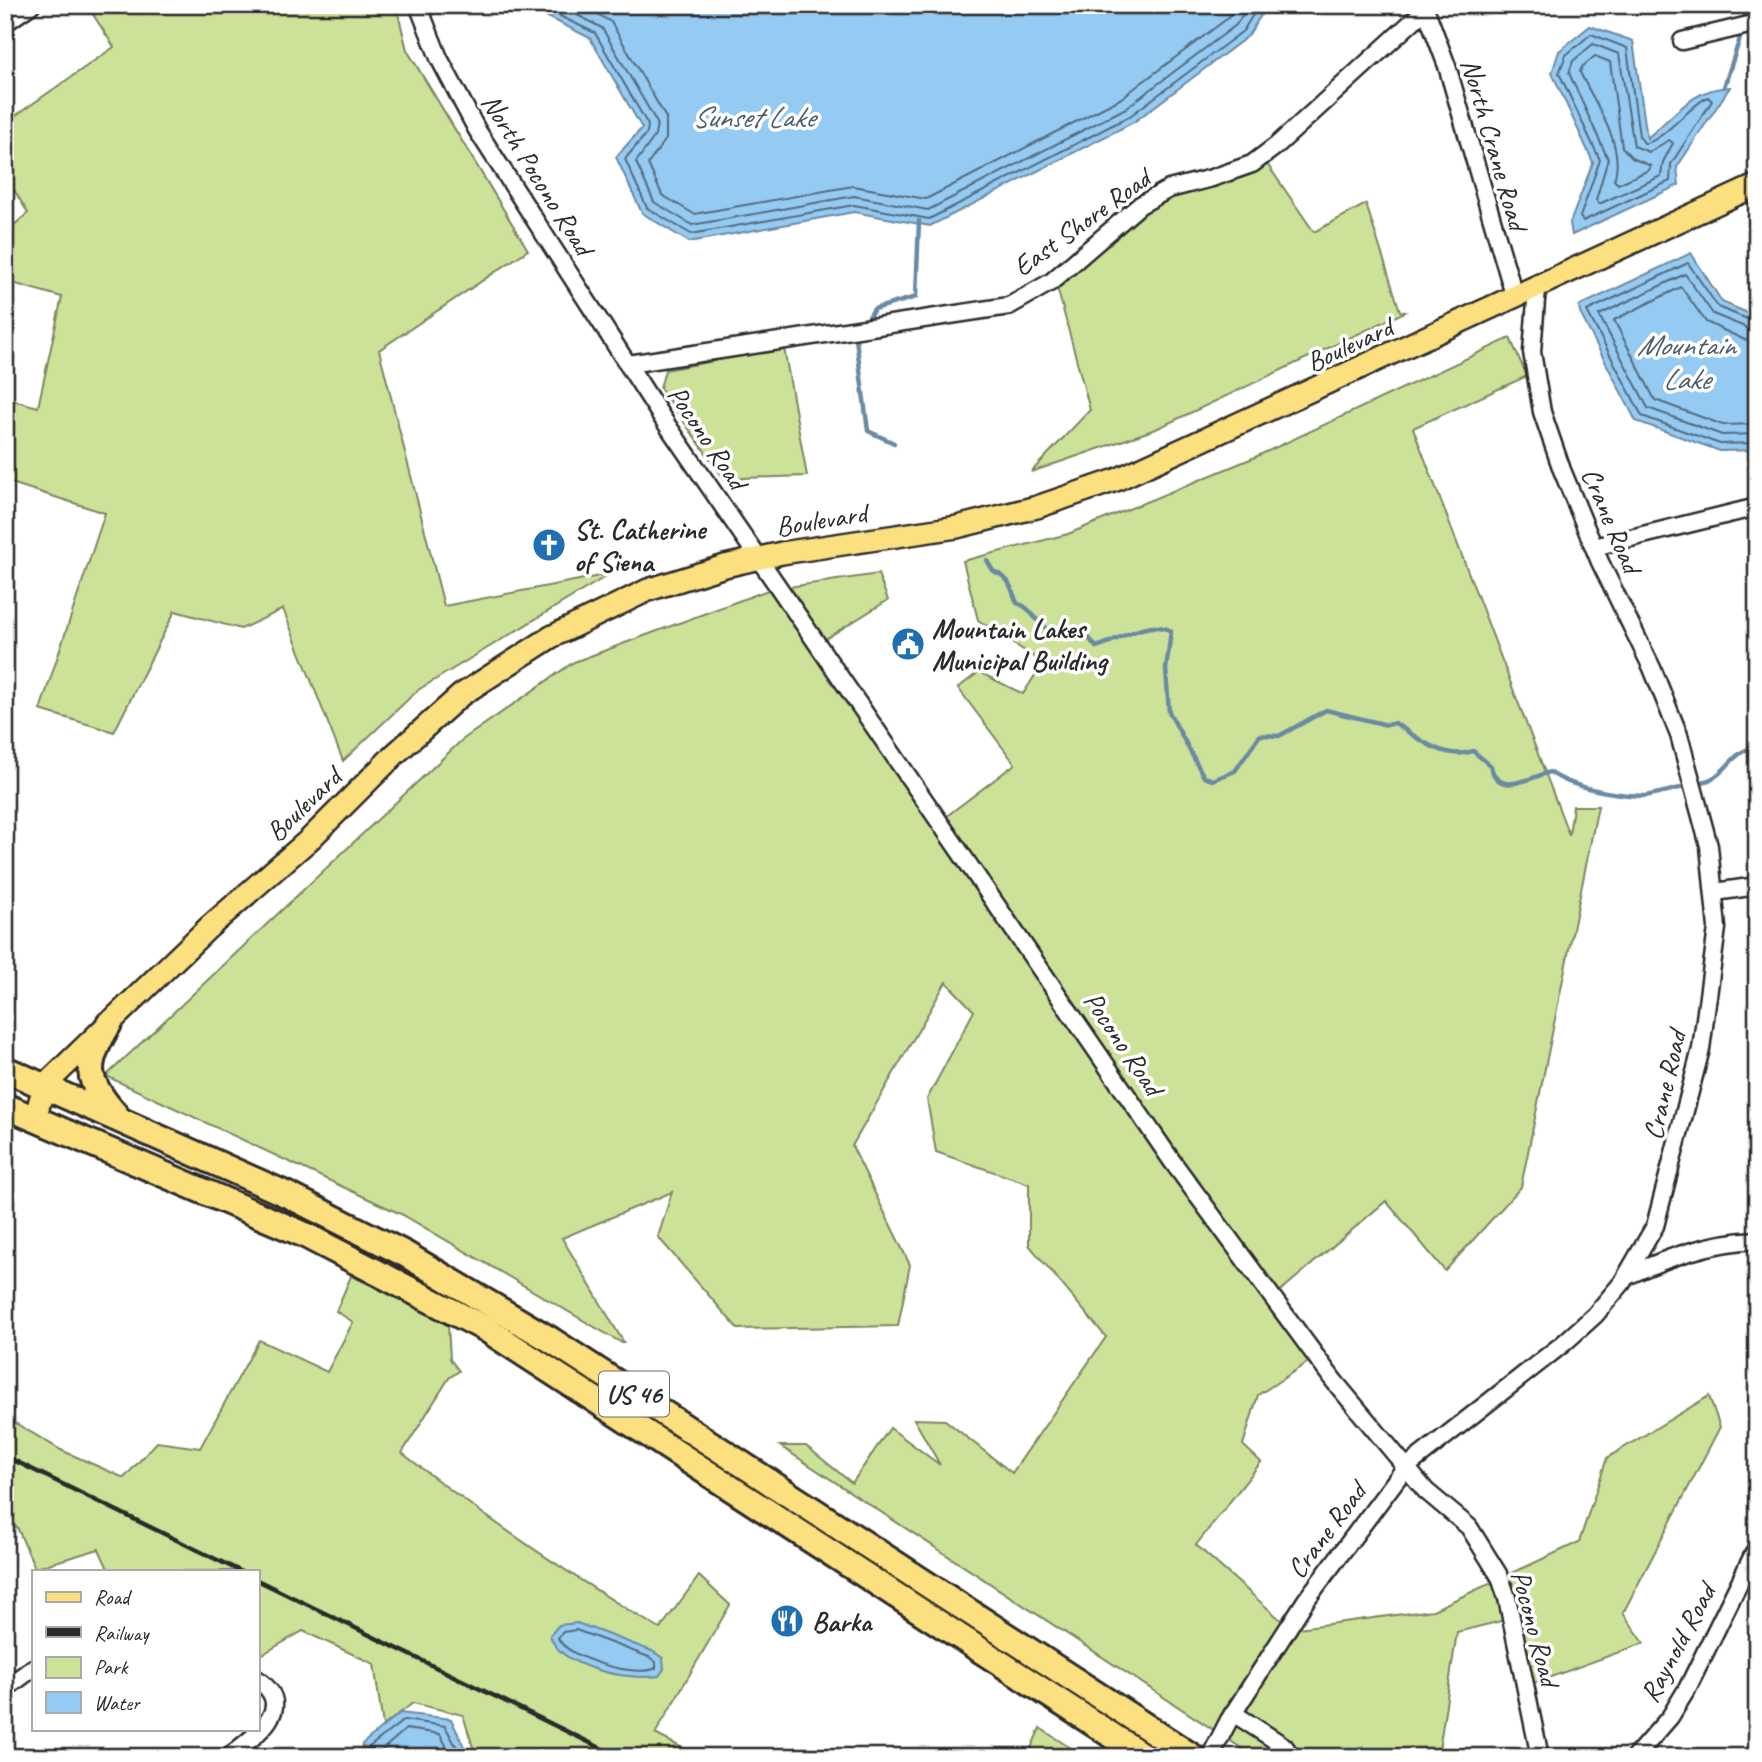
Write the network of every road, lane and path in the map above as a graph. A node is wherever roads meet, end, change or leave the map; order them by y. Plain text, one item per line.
1 (31, 5) edge
2 (418, 5) edge
3 (1425, 8) edge
4 (5, 23) edge
5 (1757, 23) edge
6 (1682, 41) dead end
7 (1757, 185) edge
8 (1536, 288) junction
9 (1515, 298) junction
10 (628, 364) junction
11 (1757, 507) edge
12 (1594, 547) junction
13 (759, 558) junction
14 (1757, 886) edge
15 (1715, 892) junction
16 (109, 1024) junction
17 (5, 1069) edge
18 (44, 1086) junction
19 (5, 1106) edge
20 (35, 1119) junction
21 (121, 1120) junction
22 (1757, 1240) edge
23 (1627, 1276) junction
24 (1405, 1468) junction
25 (1757, 1547) edge
26 (32, 1669) edge
27 (259, 1681) edge
28 (5, 1689) edge
29 (1233, 1713) junction
30 (229, 1757) edge
31 (1145, 1757) edge
32 (1193, 1757) edge
33 (1210, 1757) edge
34 (1292, 1757) edge
35 (1540, 1757) edge
36 (1635, 1757) edge

1 - 4 street
2 - 10 street, North Pocono Road
3 - 9 street, North Crane Road
3 - 10 street, East Shore Road
5 - 6 street
7 - 8 main road, Boulevard
8 - 9 main road, Boulevard
8 - 12 street, Crane Road
9 - 13 main road, Boulevard
10 - 13 street, Pocono Road
11 - 12 street
12 - 15 street, Crane Road
13 - 16 main road, Boulevard
13 - 24 street, Pocono Road
14 - 15 street
15 - 23 street, Crane Road
16 - 18 main road, Boulevard
16 - 21 highway
17 - 18 highway, US 46
18 - 20 main road
18 - 21 highway, US 46
19 - 20 highway, US 46
20 - 31 highway, US 46
21 - 32 highway, US 46
22 - 23 street
23 - 24 street, Crane Road
24 - 29 street, Crane Road
24 - 35 street, Pocono Road
25 - 36 street, Raynold Road
26 - 28 street
27 - 30 street
29 - 33 street, Crane Road
29 - 34 street

